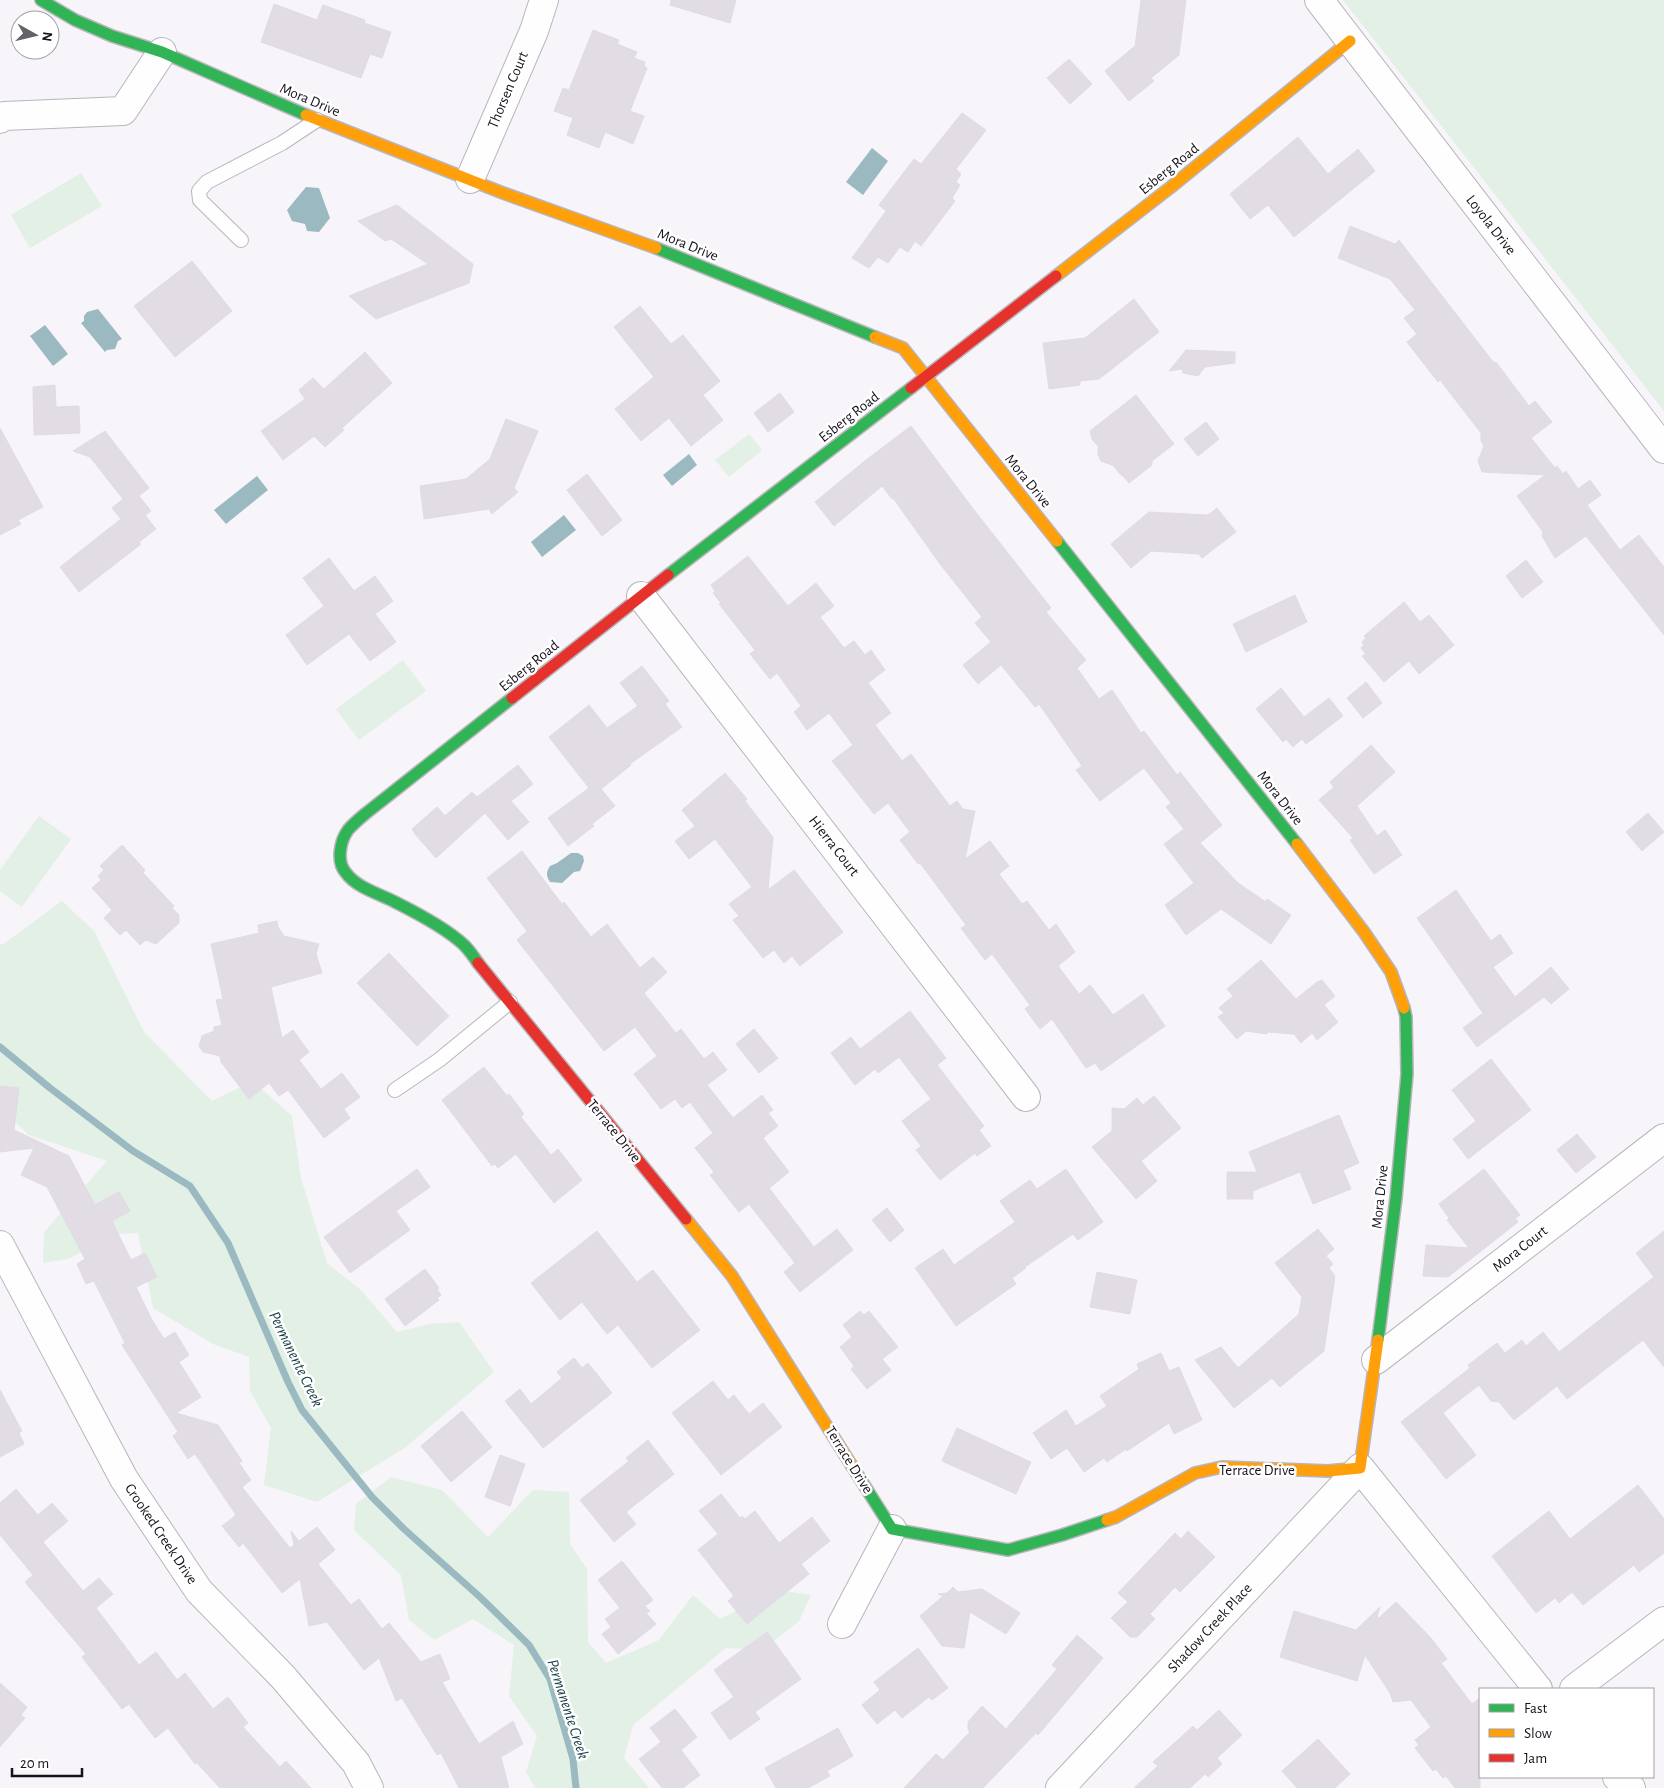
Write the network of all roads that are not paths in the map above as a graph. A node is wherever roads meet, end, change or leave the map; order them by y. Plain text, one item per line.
1 (544, 0) edge
2 (1319, 0) edge
3 (43, 1) edge
4 (1350, 41) junction
5 (162, 52) junction
6 (0, 119) edge
7 (317, 120) junction
8 (470, 179) junction
9 (241, 240) dead end
10 (926, 377) junction
11 (1664, 449) edge
12 (641, 596) junction
13 (365, 814) joint
14 (510, 1002) junction
15 (395, 1090) dead end
16 (1026, 1097) dead end
17 (1664, 1138) edge
18 (0, 1245) edge
19 (1376, 1360) junction
20 (1360, 1468) junction
21 (892, 1529) junction
22 (1664, 1621) edge
23 (842, 1624) dead end
24 (1537, 1688) edge
25 (1575, 1688) edge
26 (1618, 1778) edge
27 (369, 1788) edge
28 (1060, 1788) edge
29 (1631, 1788) edge

1 - 8 street, Thorsen Court
2 - 4 street, Loyola Drive
3 - 5 street, Mora Drive
4 - 10 street, Esberg Road
4 - 11 street, Loyola Drive
5 - 6 street
5 - 7 street, Mora Drive
7 - 8 street, Mora Drive
7 - 9 lane
8 - 10 street, Mora Drive
10 - 12 street, Esberg Road
10 - 19 street, Mora Drive
12 - 13 street, Esberg Road
12 - 16 street, Hierra Court
13 - 14 street, Terrace Drive
14 - 15 lane
14 - 21 street, Terrace Drive
17 - 19 street, Mora Court
18 - 27 street, Crooked Creek Drive
19 - 20 street, Mora Drive
20 - 21 street, Terrace Drive
20 - 24 street
20 - 28 street, Shadow Creek Place
21 - 23 street
22 - 25 street
26 - 29 street

